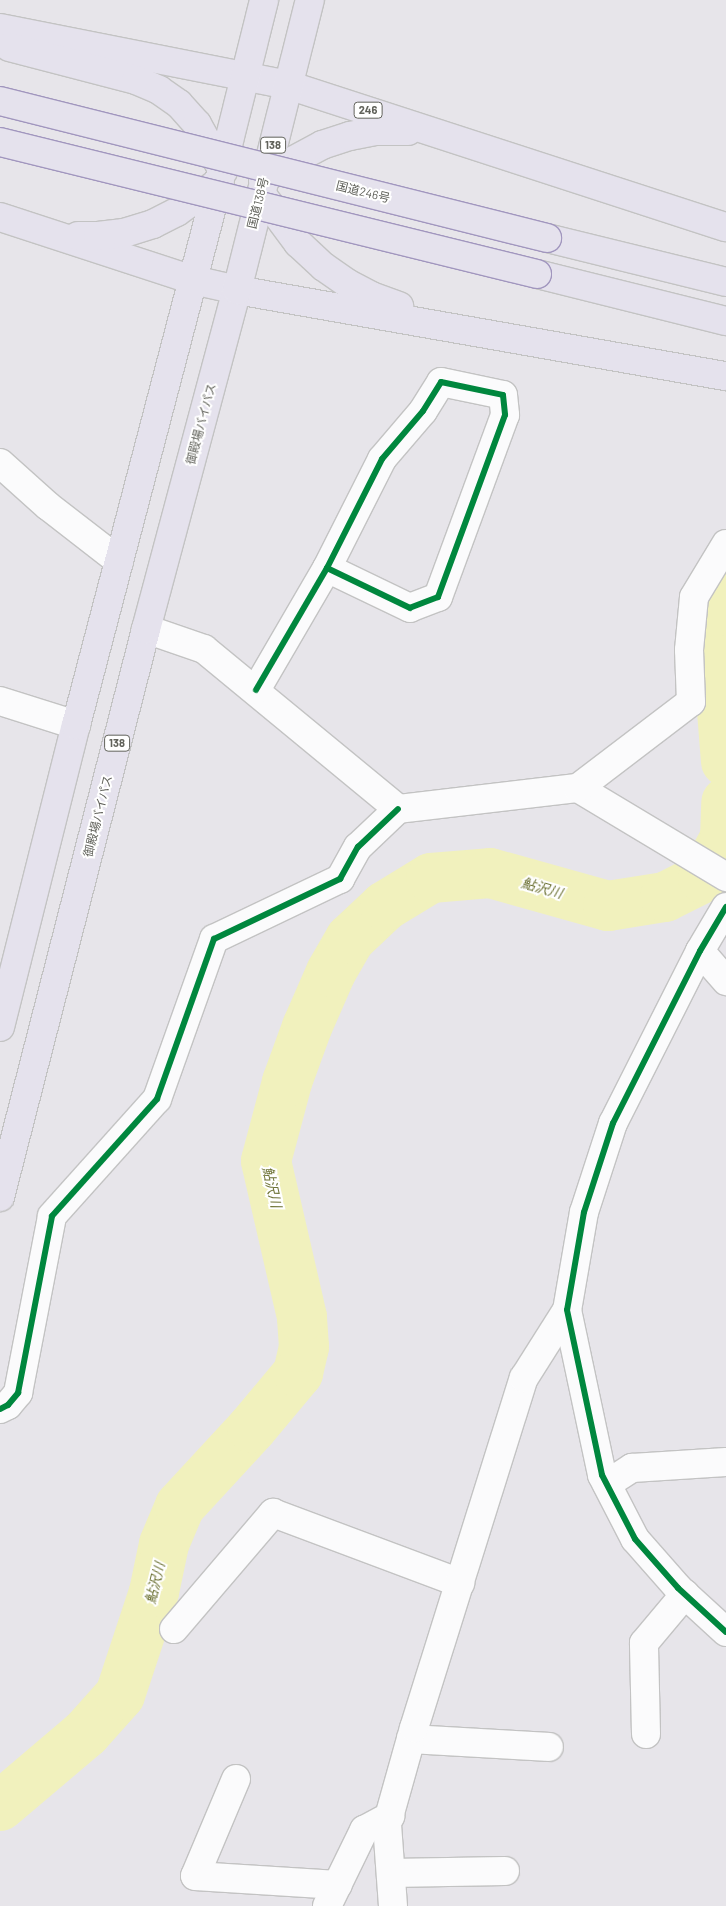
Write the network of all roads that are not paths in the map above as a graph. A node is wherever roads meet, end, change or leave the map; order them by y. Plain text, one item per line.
1 (264, 0) edge
2 (310, 0) edge
3 (0, 28) edge
4 (0, 45) edge
5 (244, 76) junction
6 (288, 85) junction
7 (0, 101) edge
8 (280, 119) junction
9 (442, 134) junction
10 (0, 142) edge
11 (228, 172) junction
12 (260, 186) junction
13 (235, 205) junction
14 (0, 217) edge
15 (726, 227) edge
16 (42, 231) junction
17 (201, 250) junction
18 (244, 258) junction
19 (193, 280) junction
20 (726, 282) edge
21 (237, 290) junction
22 (726, 321) edge
23 (603, 353) junction
24 (726, 376) edge
25 (0, 463) edge
26 (726, 544) edge
27 (120, 561) junction
28 (327, 568) junction
29 (146, 629) junction
30 (256, 690) junction
31 (0, 701) edge
32 (76, 725) junction
33 (578, 788) junction
34 (398, 809) junction
35 (726, 877) edge
36 (726, 907) edge
37 (700, 951) junction
38 (726, 981) edge
39 (0, 1027) edge
40 (0, 1197) edge
41 (567, 1310) junction
42 (0, 1409) edge
43 (726, 1462) edge
44 (607, 1484) junction
45 (460, 1583) junction
46 (685, 1594) junction
47 (174, 1629) dead end
48 (726, 1632) edge
49 (646, 1734) dead end
50 (411, 1739) junction
51 (549, 1747) dead end
52 (236, 1778) dead end
53 (390, 1816) junction
54 (505, 1871) dead end
55 (391, 1873) junction
56 (333, 1896) edge
57 (394, 1906) edge

1 - 5 highway
2 - 6 highway, 国道138号 / 138
3 - 5 highway, 246
4 - 11 highway
5 - 6 highway, 246
5 - 11 highway
6 - 8 highway, 国道138号 / 138
6 - 9 highway, 246
7 - 20 highway, 国道246号, bridge
8 - 11 highway
8 - 12 highway, 国道138号 / 138
9 - 12 highway
9 - 15 highway, 246
10 - 22 highway, bridge
11 - 12 highway
11 - 13 highway
11 - 16 highway
11 - 17 highway
12 - 13 highway
12 - 18 highway, 国道138号 / 138
12 - 23 highway
13 - 17 highway
13 - 18 highway
14 - 16 highway
16 - 19 highway
17 - 19 highway
18 - 21 highway, 国道138号 / 138
19 - 21 highway
19 - 27 highway
21 - 23 highway
21 - 29 highway, 御殿場バイパス / 138
23 - 24 highway
25 - 27 street
26 - 33 street
27 - 32 highway
28 - 28 street
28 - 30 street
29 - 30 street
29 - 40 highway, 御殿場バイパス / 138
30 - 34 street
31 - 32 street
32 - 39 highway
33 - 34 street
33 - 35 street
34 - 42 street
36 - 37 street
37 - 38 street
37 - 41 street
41 - 44 street
41 - 45 street
43 - 44 street
44 - 46 street
45 - 47 street
45 - 50 street
46 - 48 street
46 - 49 street
50 - 51 street
50 - 53 street
52 - 56 street
53 - 55 street
53 - 56 street
54 - 55 street
55 - 57 street

